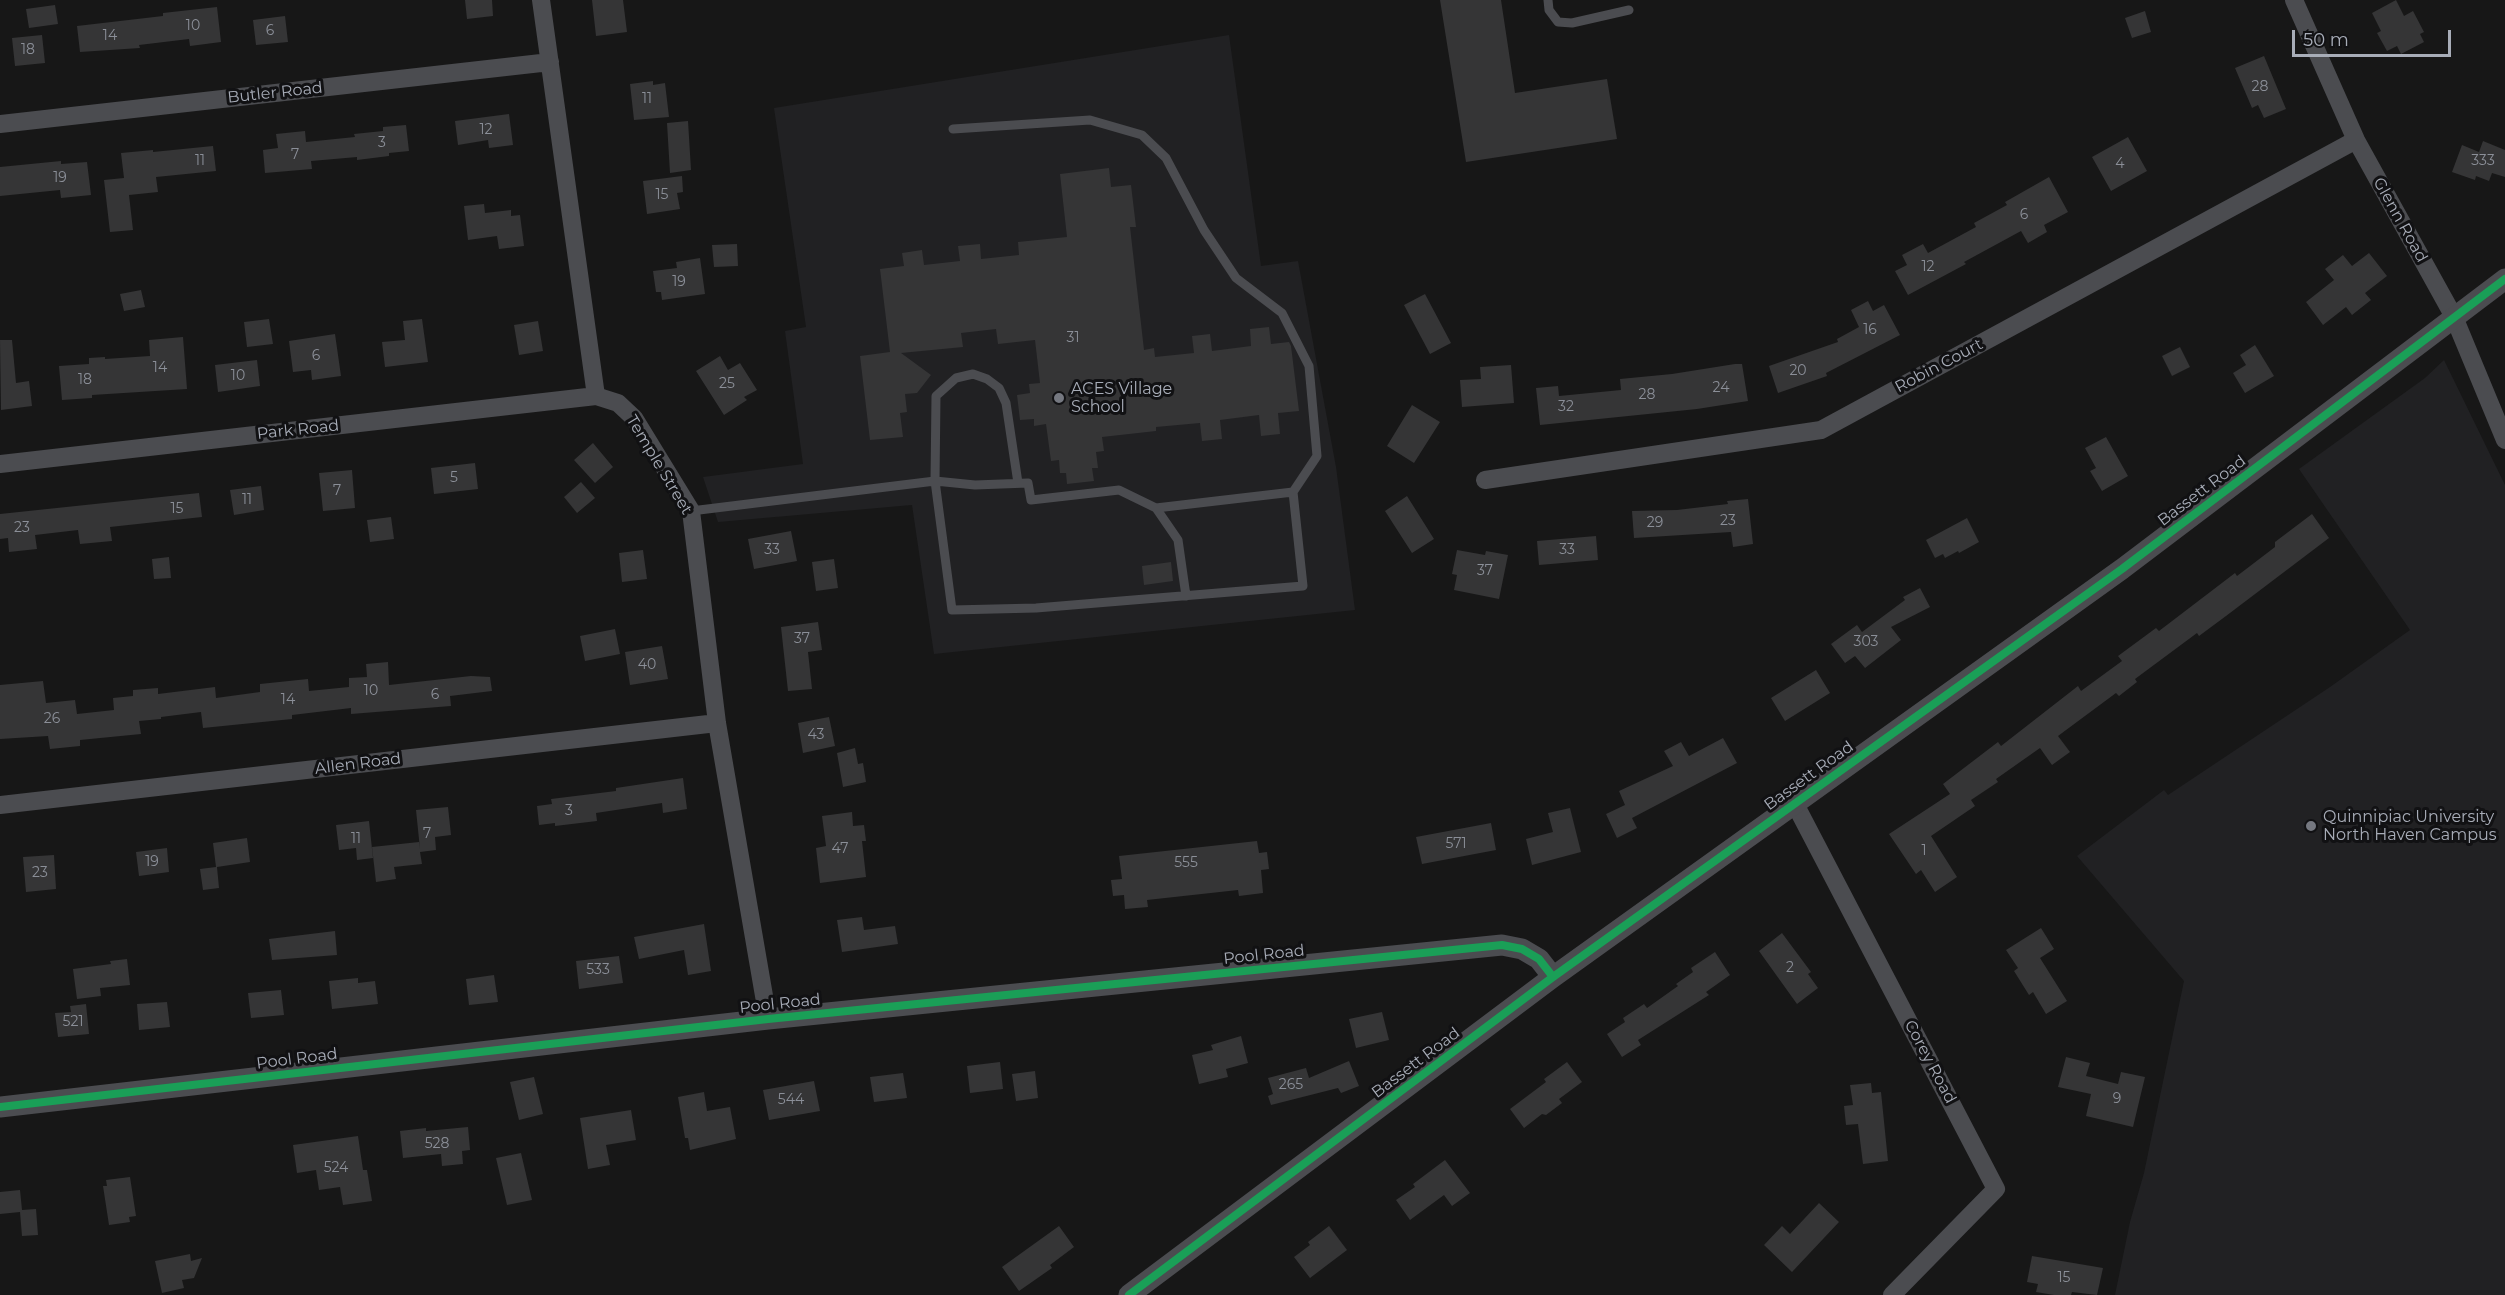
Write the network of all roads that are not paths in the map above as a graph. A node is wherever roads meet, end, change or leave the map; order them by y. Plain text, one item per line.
1 (541, 0) edge
2 (1548, 0) edge
3 (2294, 0) edge
4 (1629, 10) dead end
5 (550, 62) junction
6 (0, 124) edge
7 (953, 129) dead end
8 (2356, 140) junction
9 (2505, 279) edge
10 (2454, 316) junction
11 (596, 396) junction
12 (2505, 440) edge
13 (0, 464) edge
14 (1485, 480) dead end
15 (935, 481) junction
16 (1018, 483) junction
17 (1293, 492) junction
18 (1156, 508) junction
19 (691, 511) junction
20 (1186, 596) junction
21 (717, 723) junction
22 (1795, 804) junction
23 (0, 805) edge
24 (1553, 976) junction
25 (768, 1019) junction
26 (0, 1107) edge
27 (1129, 1295) edge
28 (1892, 1295) edge

1 - 5 street
2 - 4 lane
3 - 8 street, Glenn Road
5 - 6 street, Butler Road
5 - 11 street
7 - 17 lane
8 - 10 street, Glenn Road
8 - 14 street, Robin Court
9 - 10 street, Bassett Road
10 - 12 street, Glenn Road
10 - 22 street, Bassett Road
11 - 13 street, Park Road
11 - 19 street, Temple Street
15 - 16 lane
15 - 16 lane
15 - 19 lane
15 - 20 lane
16 - 18 lane
17 - 18 lane
17 - 20 lane
18 - 20 lane
19 - 21 street, Temple Street
21 - 23 street, Allen Road
21 - 25 street, Temple Street
22 - 24 street, Bassett Road
22 - 28 street, Corey Road
24 - 25 street, Pool Road
24 - 27 street, Bassett Road
25 - 26 street, Pool Road

